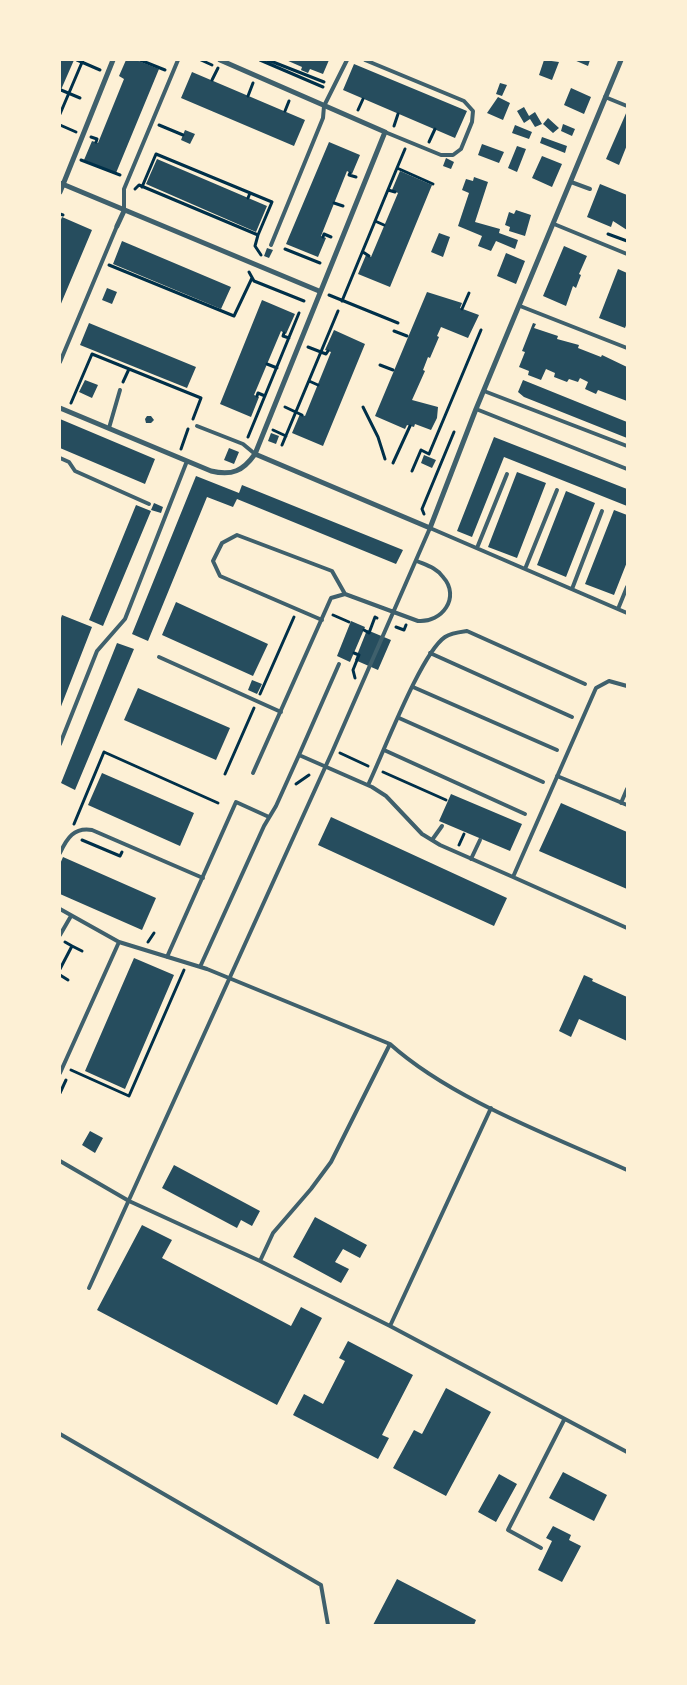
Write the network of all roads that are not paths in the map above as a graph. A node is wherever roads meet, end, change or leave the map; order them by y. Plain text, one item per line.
1 (113, 60) edge
2 (178, 60) edge
3 (220, 60) edge
4 (347, 60) edge
5 (365, 60) edge
6 (621, 60) edge
7 (229, 62) edge
8 (605, 97) junction
9 (324, 106) junction
10 (627, 106) edge
11 (385, 132) junction
12 (571, 182) junction
13 (62, 184) edge
14 (590, 189) dead end
15 (60, 192) edge
16 (124, 210) junction
17 (554, 224) junction
18 (117, 226) joint
19 (271, 245) dead end
20 (627, 254) edge
21 (319, 291) junction
22 (520, 306) junction
23 (627, 348) edge
24 (60, 362) edge
25 (120, 390) road end
26 (484, 391) junction
27 (60, 408) edge
28 (476, 409) junction
29 (197, 426) dead end
30 (109, 428) junction
31 (627, 446) edge
32 (255, 454) junction
33 (60, 458) edge
34 (187, 461) junction
35 (627, 469) edge
36 (507, 474) dead end
37 (557, 490) dead end
38 (149, 504) dead end
39 (602, 511) dead end
40 (430, 528) junction
41 (477, 548) junction
42 (417, 561) junction
43 (525, 569) junction
44 (627, 587) edge
45 (572, 589) junction
46 (345, 594) junction
47 (618, 609) junction
48 (395, 611) junction
49 (627, 613) edge
50 (322, 620) junction
51 (430, 653) junction
52 (159, 657) dead end
53 (339, 664) dead end
54 (585, 684) dead end
55 (627, 686) edge
56 (413, 687) junction
57 (281, 712) junction
58 (572, 717) dead end
59 (399, 718) junction
60 (60, 744) edge
61 (384, 750) junction
62 (557, 750) dead end
63 (299, 756) junction
64 (325, 766) junction
65 (253, 773) dead end
66 (557, 776) junction
67 (543, 782) dead end
68 (368, 785) junction
69 (627, 788) edge
70 (621, 803) junction
71 (627, 806) edge
72 (525, 814) dead end
73 (269, 817) junction
74 (442, 826) dead end
75 (432, 840) junction
76 (480, 840) dead end
77 (60, 853) edge
78 (472, 859) junction
79 (513, 877) junction
80 (203, 878) junction
81 (60, 909) edge
82 (71, 916) junction
83 (627, 928) edge
84 (60, 937) edge
85 (119, 942) junction
86 (168, 957) junction
87 (200, 967) junction
88 (228, 980) junction
89 (390, 1044) junction
90 (60, 1073) edge
91 (491, 1108) junction
92 (60, 1161) edge
93 (627, 1170) edge
94 (129, 1200) junction
95 (260, 1260) junction
96 (89, 1288) dead end
97 (390, 1326) junction
98 (564, 1420) junction
99 (60, 1434) edge
100 (627, 1452) edge
101 (541, 1548) dead end
102 (328, 1625) edge

1 - 13 street
2 - 16 lane
3 - 7 street
4 - 9 lane
5 - 11 lane
6 - 8 street
7 - 9 street
8 - 10 lane
8 - 12 street
9 - 11 street
9 - 19 lane
11 - 21 street
12 - 14 lane
12 - 17 street
13 - 15 street
13 - 16 street
16 - 18 street
16 - 21 street
17 - 20 lane
17 - 22 street
18 - 24 lane
21 - 32 street
22 - 23 lane
22 - 26 street
25 - 30 lane
26 - 28 street
26 - 31 lane
27 - 30 street
28 - 35 lane
28 - 40 street
29 - 32 lane
30 - 34 street
32 - 34 street
32 - 40 street
33 - 38 lane
34 - 60 lane
36 - 41 lane
37 - 43 lane
39 - 45 lane
40 - 41 lane
40 - 42 lane
41 - 43 lane
42 - 48 lane
42 - 48 lane
43 - 45 lane
44 - 47 lane
45 - 47 lane
46 - 48 lane
46 - 50 lane
46 - 50 lane
47 - 49 lane
48 - 64 lane
50 - 57 lane
51 - 54 lane
51 - 56 lane
51 - 58 lane
52 - 57 lane
53 - 63 lane
55 - 66 lane
56 - 59 lane
56 - 62 lane
57 - 65 lane
59 - 61 lane
59 - 67 lane
61 - 68 lane
61 - 72 lane
63 - 64 lane
63 - 73 lane
64 - 68 lane
64 - 88 lane
66 - 70 lane
66 - 79 lane
68 - 75 lane
69 - 70 lane
70 - 71 lane
73 - 80 lane
73 - 87 lane
74 - 75 lane
75 - 78 lane
76 - 78 lane
77 - 80 lane
78 - 79 lane
79 - 83 lane
80 - 86 lane
81 - 82 lane
82 - 84 lane
82 - 85 lane
85 - 86 lane
85 - 90 lane
86 - 87 lane
87 - 88 lane
88 - 89 lane
88 - 94 lane
89 - 91 lane
89 - 95 lane
91 - 93 lane
91 - 97 lane
92 - 94 lane
94 - 95 lane
94 - 96 lane
95 - 97 lane
97 - 98 lane
98 - 100 lane
98 - 101 lane
99 - 102 lane

